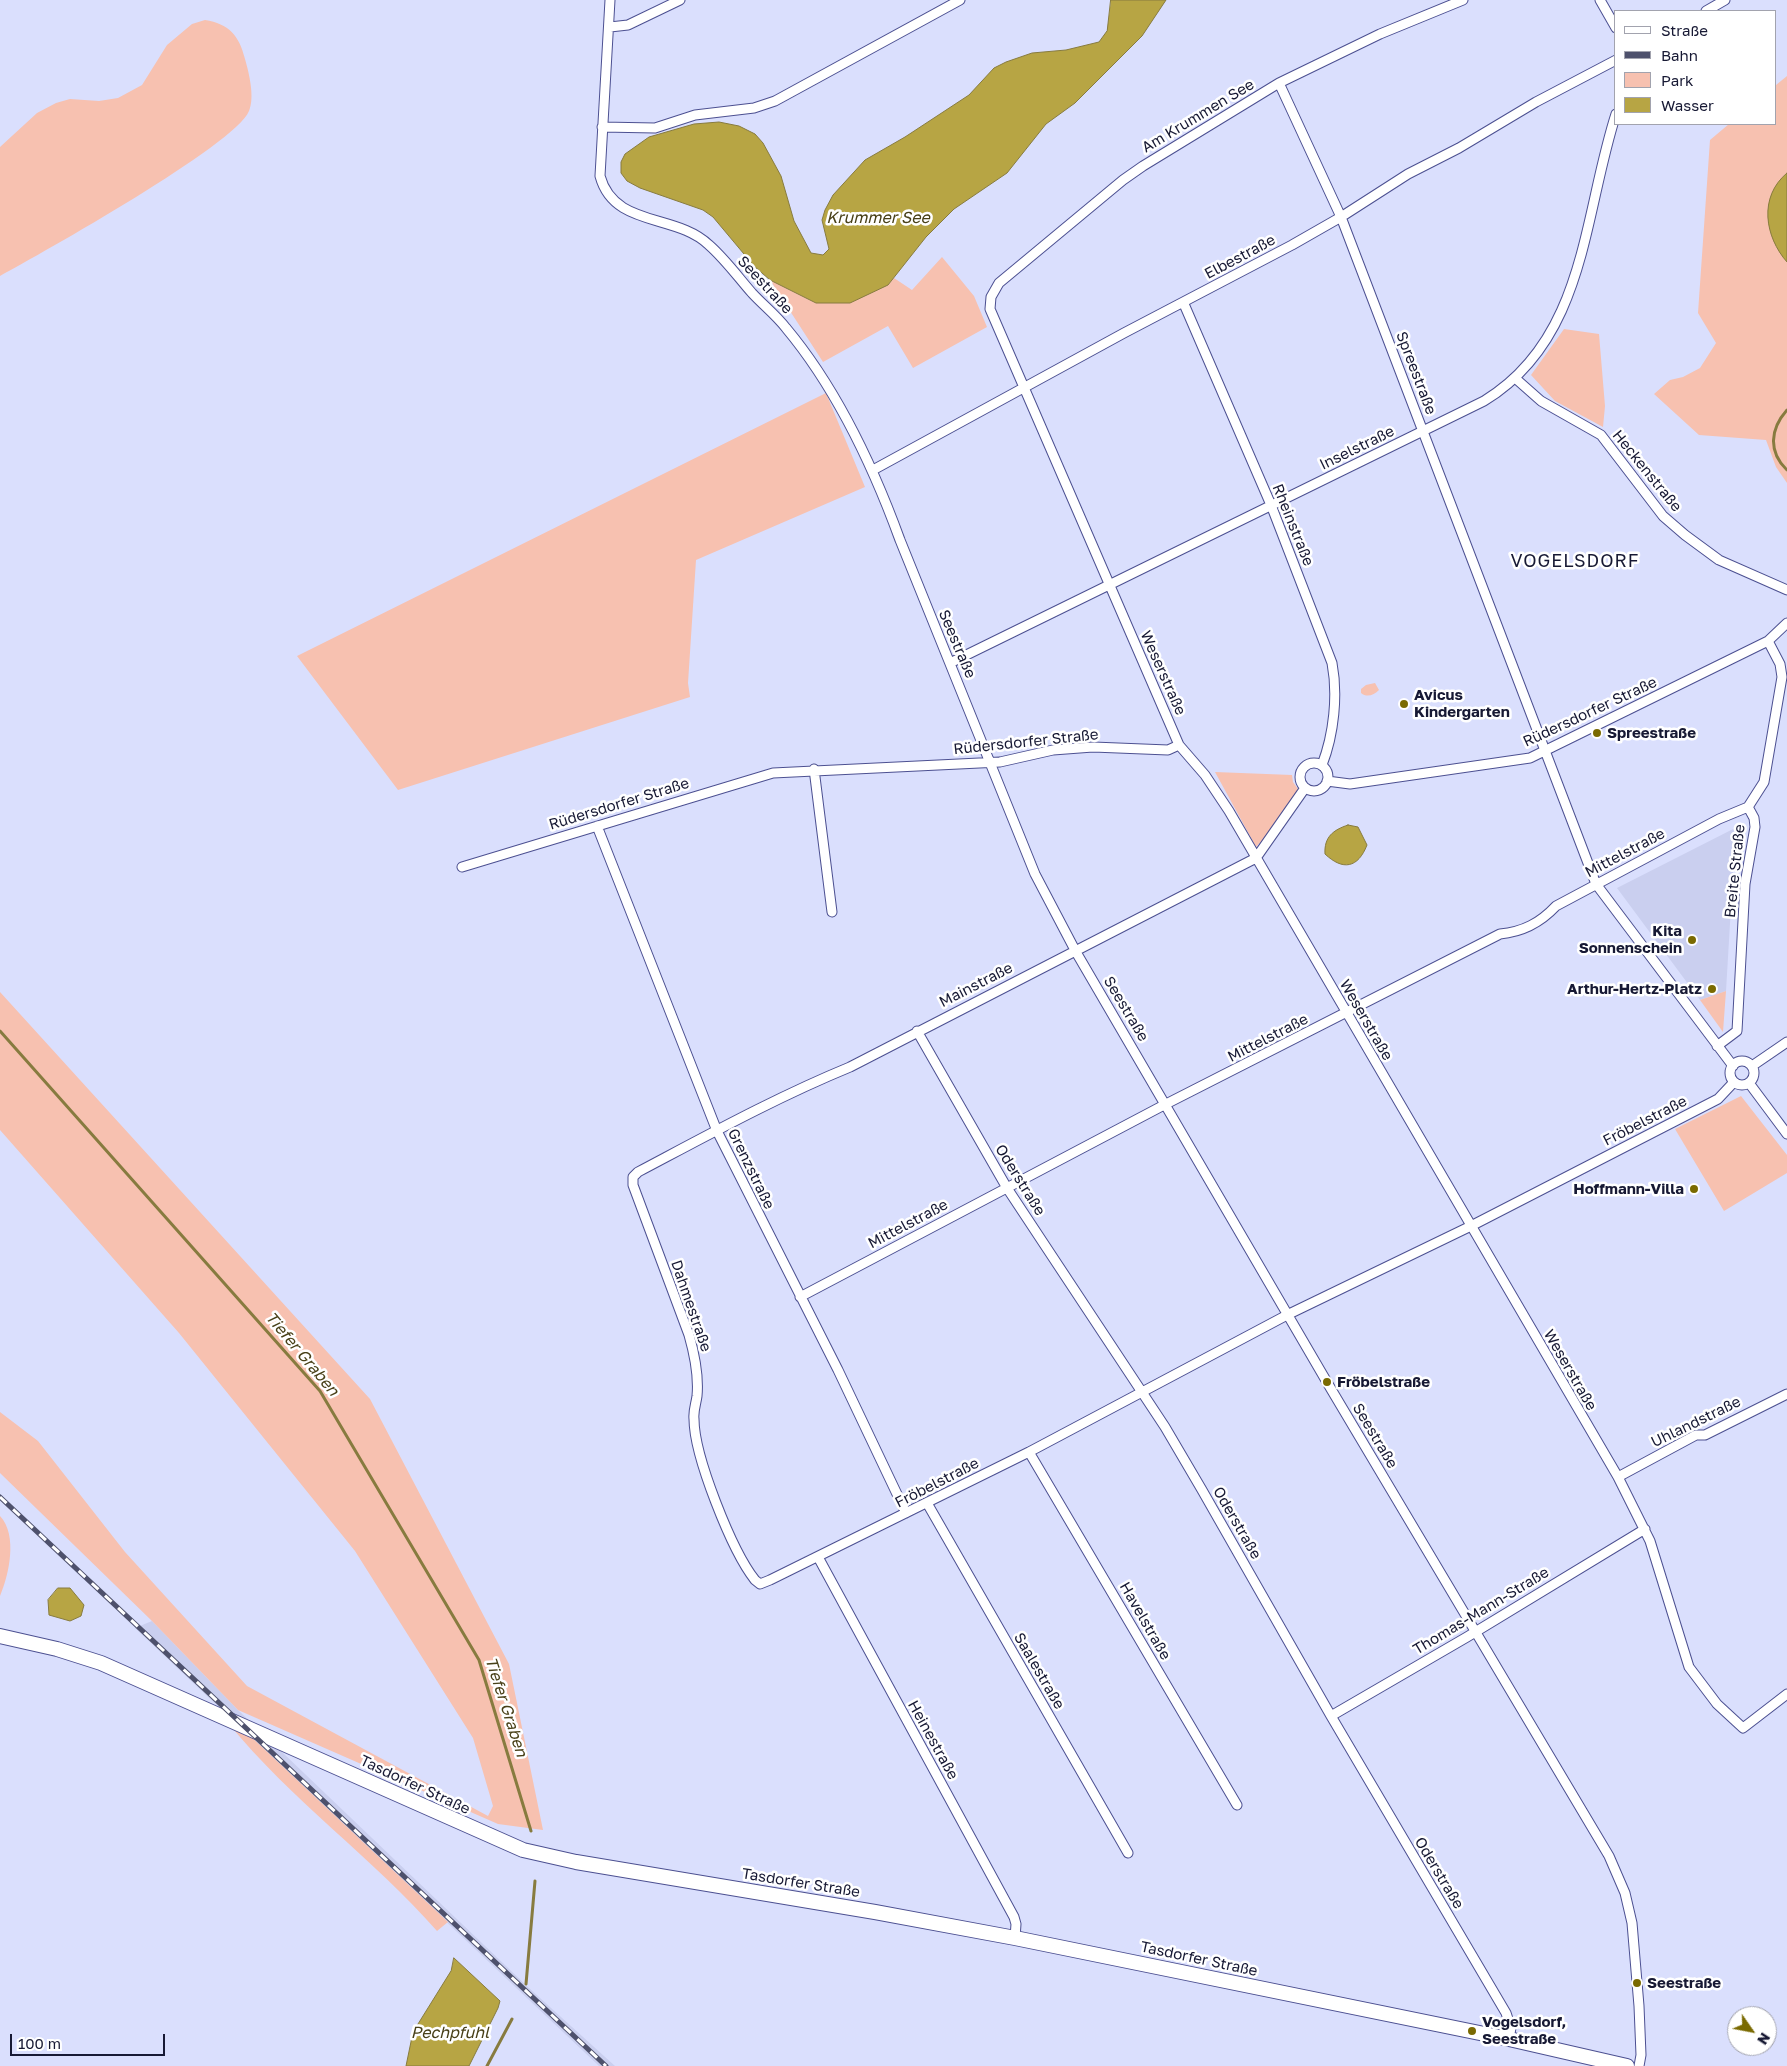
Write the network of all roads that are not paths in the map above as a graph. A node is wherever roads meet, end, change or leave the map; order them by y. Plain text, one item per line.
1 (610, 0) edge
2 (680, 0) edge
3 (960, 0) edge
4 (1463, 0) edge
5 (1600, 0) edge
6 (1724, 0) edge
7 (1708, 10) edge
8 (1614, 24) edge
9 (610, 27) junction
10 (1614, 61) edge
11 (1279, 83) junction
12 (1614, 122) edge
13 (602, 127) junction
14 (1341, 217) junction
15 (1184, 304) junction
16 (990, 309) joint
17 (1515, 378) junction
18 (1026, 388) junction
19 (1423, 430) junction
20 (873, 470) junction
21 (1271, 505) junction
22 (1110, 586) junction
23 (1787, 590) edge
24 (1787, 624) edge
25 (1768, 641) junction
26 (950, 663) junction
27 (1179, 745) junction
28 (1545, 752) junction
29 (990, 762) junction
30 (1322, 765) junction
31 (814, 769) junction
32 (1328, 781) junction
33 (1306, 788) junction
34 (1748, 807) junction
35 (597, 826) junction
36 (1256, 858) junction
37 (462, 867) dead end
38 (1596, 884) junction
39 (832, 912) dead end
40 (1076, 952) junction
41 (1346, 1014) junction
42 (917, 1031) junction
43 (1787, 1042) edge
44 (1717, 1046) junction
45 (1733, 1066) junction
46 (1752, 1066) junction
47 (1734, 1082) junction
48 (1749, 1083) junction
49 (1166, 1104) junction
50 (717, 1131) junction
51 (1787, 1134) edge
52 (634, 1177) joint
53 (1007, 1188) junction
54 (1470, 1226) junction
55 (800, 1297) junction
56 (1289, 1314) junction
57 (1141, 1393) junction
58 (1787, 1394) edge
59 (1029, 1452) junction
60 (1618, 1477) junction
61 (927, 1503) junction
62 (906, 1513) junction
63 (1645, 1529) junction
64 (818, 1557) junction
65 (760, 1584) joint
66 (1476, 1631) junction
67 (0, 1636) edge
68 (1787, 1694) edge
69 (1331, 1716) junction
70 (1237, 1805) dead end
71 (1128, 1853) dead end
72 (1015, 1938) junction
73 (1509, 2039) junction
74 (1627, 2066) edge
75 (1639, 2066) edge

1 - 9 street, Seestraße
2 - 9 street
3 - 13 street
4 - 11 street, Am Krummen See
5 - 8 street
6 - 7 street
9 - 13 street, Seestraße
10 - 14 street, Elbestraße
11 - 14 street, Spreestraße
11 - 16 street, Am Krummen See
12 - 17 street, Inselstraße
13 - 20 street, Seestraße
14 - 15 street, Elbestraße
14 - 19 street, Spreestraße
15 - 18 street, Elbestraße
15 - 21 street, Rheinstraße
16 - 18 street, Weserstraße
17 - 19 street, Inselstraße
17 - 23 street, Heckenstraße
18 - 20 street, Elbestraße
18 - 22 street, Weserstraße
19 - 21 street, Inselstraße
19 - 28 street, Spreestraße
20 - 26 street, Seestraße
21 - 22 street, Inselstraße
21 - 30 street, Rheinstraße
22 - 26 street, Inselstraße
22 - 27 street, Weserstraße
24 - 25 street, Rüdersdorfer Straße
25 - 28 street, Rüdersdorfer Straße
25 - 34 street, Breite Straße
26 - 29 street, Seestraße
27 - 29 street, Rüdersdorfer Straße
27 - 36 street, Weserstraße
28 - 32 street, Rüdersdorfer Straße
28 - 38 street, Spreestraße
29 - 31 street, Rüdersdorfer Straße
29 - 40 street, Seestraße
30 - 32 street
30 - 33 street
31 - 35 street, Rüdersdorfer Straße
31 - 39 street
32 - 33 street
33 - 36 street, Mainstraße
34 - 38 street, Mittelstraße
34 - 44 street, Breite Straße
35 - 37 street, Rüdersdorfer Straße
35 - 50 street, Grenzstraße
36 - 40 street, Mainstraße
36 - 41 street, Weserstraße
38 - 41 street, Mittelstraße
38 - 44 street, Spreestraße
40 - 42 street, Mainstraße
40 - 49 street, Seestraße
41 - 49 street, Mittelstraße
41 - 54 street, Weserstraße
42 - 50 street, Mainstraße
42 - 53 street, Oderstraße
43 - 46 street
44 - 45 street, Spreestraße
45 - 46 street
45 - 47 street
46 - 48 street
47 - 48 street
47 - 54 street, Fröbelstraße
48 - 51 street
49 - 53 street, Mittelstraße
49 - 56 street, Seestraße
50 - 52 street, Mainstraße
50 - 55 street, Grenzstraße
52 - 65 street, Dahmestraße
53 - 55 street, Mittelstraße
53 - 57 street, Oderstraße
54 - 56 street, Fröbelstraße
54 - 60 street, Weserstraße
55 - 62 street, Grenzstraße
56 - 57 street, Fröbelstraße
56 - 66 street, Seestraße
57 - 59 street, Fröbelstraße
57 - 69 street, Oderstraße
58 - 60 street, Uhlandstraße
59 - 61 street, Fröbelstraße
59 - 70 street, Havelstraße
60 - 63 street, Weserstraße
61 - 62 street, Fröbelstraße
61 - 71 street, Saalestraße
62 - 64 street, Fröbelstraße
63 - 66 street, Thomas-Mann-Straße
63 - 68 street, Weserstraße
64 - 65 street, Fröbelstraße
64 - 72 street, Heinestraße
66 - 69 street, Thomas-Mann-Straße
66 - 75 street, Seestraße
67 - 72 main road, Tasdorfer Straße
69 - 73 street, Oderstraße
72 - 73 main road, Tasdorfer Straße
73 - 74 main road, Tasdorfer Straße

